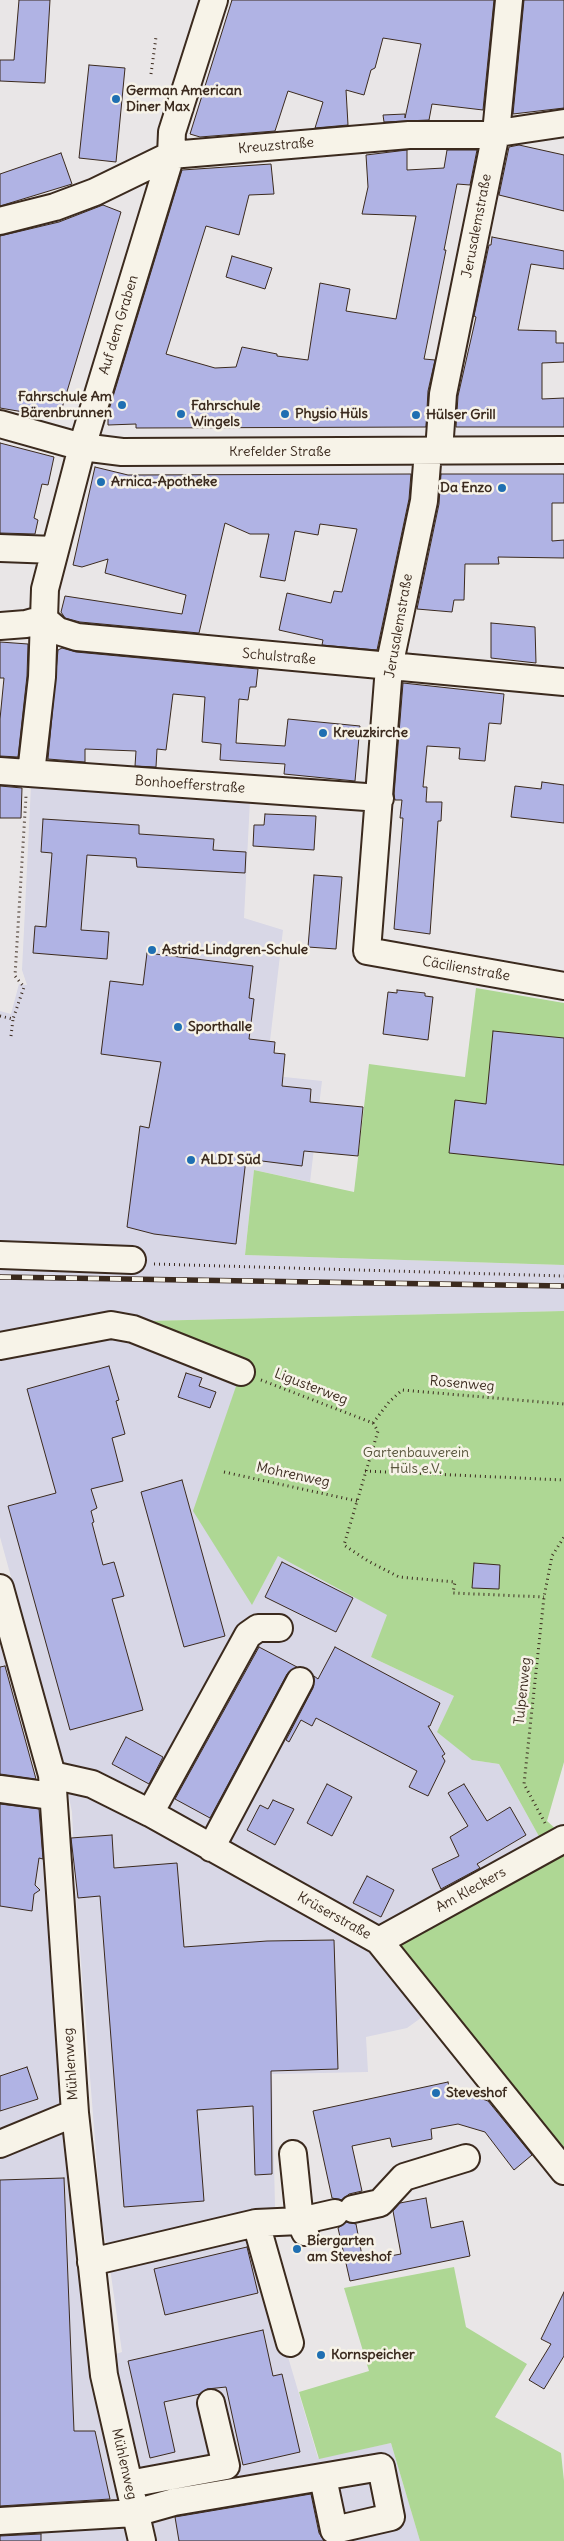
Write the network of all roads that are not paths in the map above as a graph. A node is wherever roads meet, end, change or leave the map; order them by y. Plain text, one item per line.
1 (214, 0) edge
2 (509, 0) edge
3 (564, 123) edge
4 (496, 133) junction
5 (171, 155) junction
6 (0, 221) edge
7 (0, 424) edge
8 (82, 447) junction
9 (564, 450) edge
10 (434, 451) junction
11 (0, 548) edge
12 (55, 550) junction
13 (44, 619) junction
14 (0, 626) edge
15 (389, 667) junction
16 (564, 682) edge
17 (0, 771) edge
18 (31, 773) junction
19 (380, 798) junction
20 (368, 951) joint
21 (564, 986) edge
22 (0, 1255) edge
23 (132, 1260) road end
24 (0, 1346) edge
25 (241, 1372) road end
26 (0, 1588) edge
27 (279, 1628) dead end
28 (11, 1669) edge
29 (300, 1680) dead end
30 (52, 1785) junction
31 (0, 1789) edge
32 (150, 1813) junction
33 (560, 1841) edge
34 (211, 1848) junction
35 (379, 1941) junction
36 (74, 2113) junction
37 (0, 2144) edge
38 (293, 2154) dead end
39 (466, 2158) dead end
40 (564, 2171) edge
41 (256, 2223) junction
42 (302, 2226) junction
43 (91, 2262) junction
44 (290, 2343) dead end
45 (211, 2403) dead end
46 (323, 2478) dead end
47 (129, 2484) junction
48 (135, 2513) junction
49 (0, 2521) edge
50 (142, 2541) edge

1 - 5 street, Auf dem Graben
2 - 4 street, Jerusalemstraße
3 - 4 street, Kreuzstraße
4 - 5 street, Kreuzstraße
4 - 10 street, Jerusalemstraße
5 - 6 street, Kreuzstraße
5 - 8 street, Auf dem Graben
7 - 8 street, Krefelder Straße
8 - 10 street, Krefelder Straße
8 - 12 street, Auf dem Graben
9 - 10 street, Krefelder Straße
10 - 15 street, Jerusalemstraße
11 - 12 street
12 - 13 street, Auf dem Graben
13 - 14 street
13 - 15 street, Schulstraße
13 - 18 street, Auf dem Graben
15 - 16 street, Schulstraße
15 - 19 street, Jerusalemstraße
17 - 18 street, Bonhoefferstraße
18 - 19 street, Bonhoefferstraße
19 - 20 street, Jerusalemstraße
20 - 21 street, Cäcilienstraße
22 - 23 street
24 - 25 street
26 - 28 street, Mühlenweg
27 - 32 street
28 - 30 street, Mühlenweg
29 - 34 street
30 - 31 street, Krüserstraße
30 - 32 street, Krüserstraße
30 - 36 street, Mühlenweg
32 - 34 street, Krüserstraße
33 - 35 street, Am Kleckers
34 - 35 street, Krüserstraße
35 - 40 street, Krüserstraße
36 - 37 street
36 - 43 street, Mühlenweg
38 - 42 street
39 - 42 street
41 - 42 street
41 - 43 street
41 - 44 street
43 - 47 street, Mühlenweg
45 - 47 street
46 - 48 street
47 - 48 street, Mühlenweg
48 - 49 street
48 - 50 street, Mühlenweg

